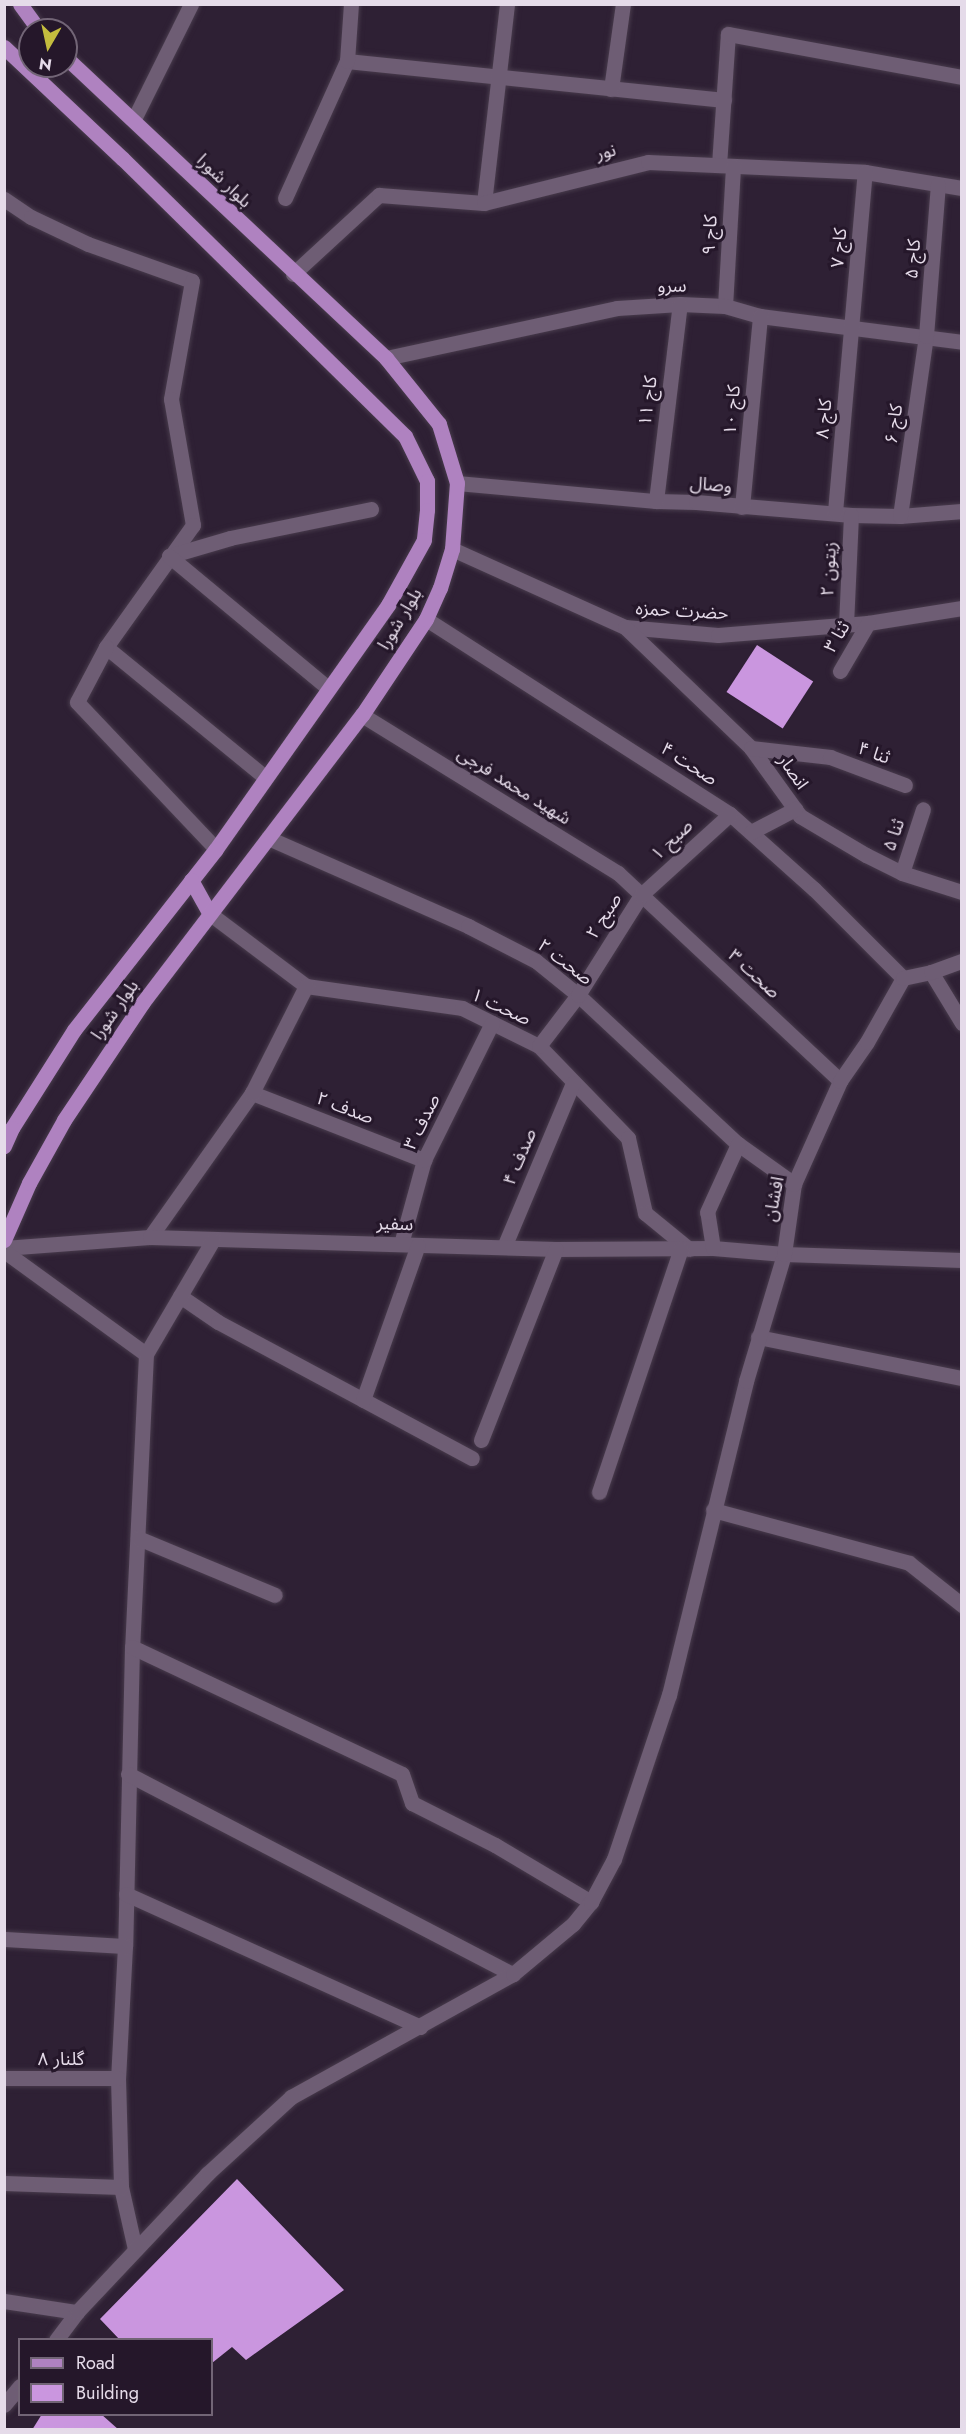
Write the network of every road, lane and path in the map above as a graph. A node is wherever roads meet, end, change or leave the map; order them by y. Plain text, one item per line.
1 (20, 4) edge
2 (191, 4) edge
3 (351, 4) edge
4 (507, 4) edge
5 (622, 4) edge
6 (30, 18) edge
7 (4, 47) edge
8 (347, 61) junction
9 (78, 69) edge
10 (500, 77) junction
11 (962, 77) edge
12 (612, 89) junction
13 (724, 100) junction
14 (134, 119) junction
15 (726, 165) junction
16 (865, 172) junction
17 (938, 184) junction
18 (962, 188) edge
19 (285, 198) dead end
20 (4, 199) edge
21 (484, 204) junction
22 (293, 274) junction
23 (680, 304) junction
24 (725, 306) junction
25 (760, 316) junction
26 (852, 328) junction
27 (926, 336) junction
28 (962, 342) edge
29 (386, 358) junction
30 (457, 483) junction
31 (656, 501) junction
32 (742, 507) junction
33 (371, 508) dead end
34 (962, 511) edge
35 (835, 512) junction
36 (851, 515) junction
37 (900, 516) junction
38 (452, 549) junction
39 (169, 556) junction
40 (962, 608) edge
41 (426, 619) junction
42 (868, 623) junction
43 (846, 625) junction
44 (626, 627) junction
45 (106, 647) junction
46 (840, 671) dead end
47 (328, 688) junction
48 (362, 715) junction
49 (751, 747) junction
50 (265, 777) junction
51 (905, 785) dead end
52 (795, 809) junction
53 (923, 809) dead end
54 (730, 814) junction
55 (751, 832) junction
56 (268, 838) junction
57 (216, 849) junction
58 (902, 873) junction
59 (191, 880) junction
60 (962, 892) edge
61 (641, 895) junction
62 (209, 913) junction
63 (962, 961) edge
64 (931, 972) junction
65 (903, 978) junction
66 (306, 986) junction
67 (578, 995) junction
68 (492, 1023) junction
69 (962, 1023) edge
70 (539, 1047) junction
71 (840, 1081) junction
72 (573, 1083) junction
73 (252, 1093) junction
74 (738, 1144) junction
75 (4, 1146) edge
76 (424, 1160) junction
77 (794, 1184) junction
78 (150, 1237) junction
79 (4, 1240) edge
80 (213, 1240) junction
81 (400, 1244) junction
82 (418, 1245) junction
83 (504, 1247) junction
84 (713, 1248) junction
85 (4, 1249) edge
86 (556, 1249) junction
87 (685, 1249) junction
88 (784, 1254) junction
89 (962, 1260) edge
90 (180, 1296) junction
91 (758, 1337) junction
92 (146, 1354) junction
93 (962, 1378) edge
94 (363, 1400) junction
95 (481, 1440) dead end
96 (472, 1458) dead end
97 (599, 1492) dead end
98 (713, 1510) junction
99 (138, 1538) junction
100 (275, 1595) dead end
101 (962, 1605) edge
102 (132, 1647) junction
103 (128, 1774) junction
104 (126, 1894) junction
105 (591, 1902) junction
106 (4, 1939) edge
107 (125, 1946) junction
108 (513, 1974) junction
109 (420, 2027) junction
110 (4, 2078) edge
111 (118, 2078) junction
112 (4, 2183) edge
113 (121, 2187) junction
114 (135, 2249) junction
115 (4, 2301) edge
116 (77, 2312) junction
117 (58, 2338) edge
118 (18, 2388) edge
119 (4, 2406) edge

1 - 6 main road
2 - 14 street
3 - 8 street
4 - 10 street
5 - 12 street
7 - 47 main road, بلوار شورا
8 - 10 street
8 - 19 street
9 - 14 main road, بلوار شورا
10 - 12 street
10 - 21 street
11 - 13 street, کاج ۹
12 - 13 street
13 - 15 street, کاج ۹
14 - 22 main road, بلوار شورا
15 - 16 street, نور
15 - 21 street, نور
15 - 24 street, کاج ۹
16 - 17 street, نور
16 - 26 street, کاج ۷
17 - 18 street, نور
17 - 27 street, کاج ۵
20 - 39 street
21 - 22 street, نور
22 - 29 main road, بلوار شورا
23 - 24 street, سرو
23 - 29 street, سرو
23 - 31 street, کاج ۱۱
24 - 25 street, سرو
25 - 26 street, سرو
25 - 32 street, کاج ۱۰
26 - 27 street, سرو
26 - 35 street, کاج ۸
27 - 28 street, سرو
27 - 37 street, کاج ۶
29 - 30 main road, بلوار شورا
30 - 31 street, وصال
30 - 38 main road, بلوار شورا
31 - 32 street, وصال
32 - 35 street, وصال
33 - 39 street
34 - 37 street, وصال
35 - 36 street, وصال
36 - 37 street, وصال
36 - 43 street, زیتون ۲
38 - 41 main road, بلوار شورا
38 - 44 street, حضرت حمزه
39 - 45 street
39 - 47 street
40 - 42 street, حضرت حمزه
41 - 48 main road, بلوار شورا
41 - 54 street, صحت ۴
42 - 43 street, حضرت حمزه
42 - 46 street, ثنا ۳
43 - 44 street, حضرت حمزه
44 - 49 street, انصار
45 - 50 street
45 - 57 street
47 - 50 main road, بلوار شورا
48 - 56 main road, بلوار شورا
48 - 61 street, شهید محمد فرجی
49 - 51 street, ثنا ۴
49 - 52 street, انصار
50 - 57 main road, بلوار شورا
52 - 55 street
52 - 58 street, انصار
53 - 58 street, ثنا ۵
54 - 55 street, صحت ۴
54 - 61 street, صبح ۱
55 - 65 street, صحت ۴
56 - 62 main road, بلوار شورا
56 - 67 street, صحت ۲
57 - 59 main road, بلوار شورا
58 - 60 street, انصار
59 - 62 main road
59 - 75 main road, بلوار شورا
61 - 67 street, صبح ۲
61 - 71 street, صحت ۳
62 - 66 street, صحت ۱
62 - 79 main road, بلوار شورا
63 - 64 street
64 - 65 street
64 - 69 street
65 - 71 street, افشان
66 - 68 street, صحت ۱
66 - 73 street
67 - 70 street, صبح ۲
67 - 74 street, صحت ۲
68 - 70 street, صحت ۱
68 - 76 street, صدف ۳
70 - 72 street, صحت ۱
71 - 77 street, افشان
72 - 83 street, صدف ۴
72 - 87 street, صحت ۱
73 - 76 street, صدف ۲
73 - 78 street
74 - 77 street, صحت ۲
74 - 84 street
76 - 81 street, صدف ۳
77 - 88 street, افشان
78 - 80 street, سفیر
78 - 85 street, سفیر
80 - 81 street, سفیر
80 - 90 street
81 - 82 street, سفیر
82 - 83 street, سفیر
82 - 94 street
83 - 86 street, سفیر
84 - 87 street, سفیر
84 - 88 street, سفیر
85 - 92 street
86 - 87 street, سفیر
86 - 95 street
87 - 97 street
88 - 89 street, سفیر
88 - 91 street, افشان
90 - 92 street
90 - 94 street
91 - 93 street
91 - 98 street, افشان
92 - 99 street
94 - 96 street
98 - 101 street
98 - 105 street, افشان
99 - 100 street
99 - 102 street
102 - 103 street
102 - 105 street
103 - 104 street
103 - 108 street
104 - 107 street
104 - 109 street
105 - 108 street, افشان
106 - 107 street
107 - 111 street
108 - 109 street, افشان
109 - 114 street, افشان
110 - 111 street, گلنار ۸
111 - 113 street
112 - 113 street
113 - 114 street
114 - 116 street, افشان
115 - 116 street
116 - 117 street, افشان
118 - 119 street

